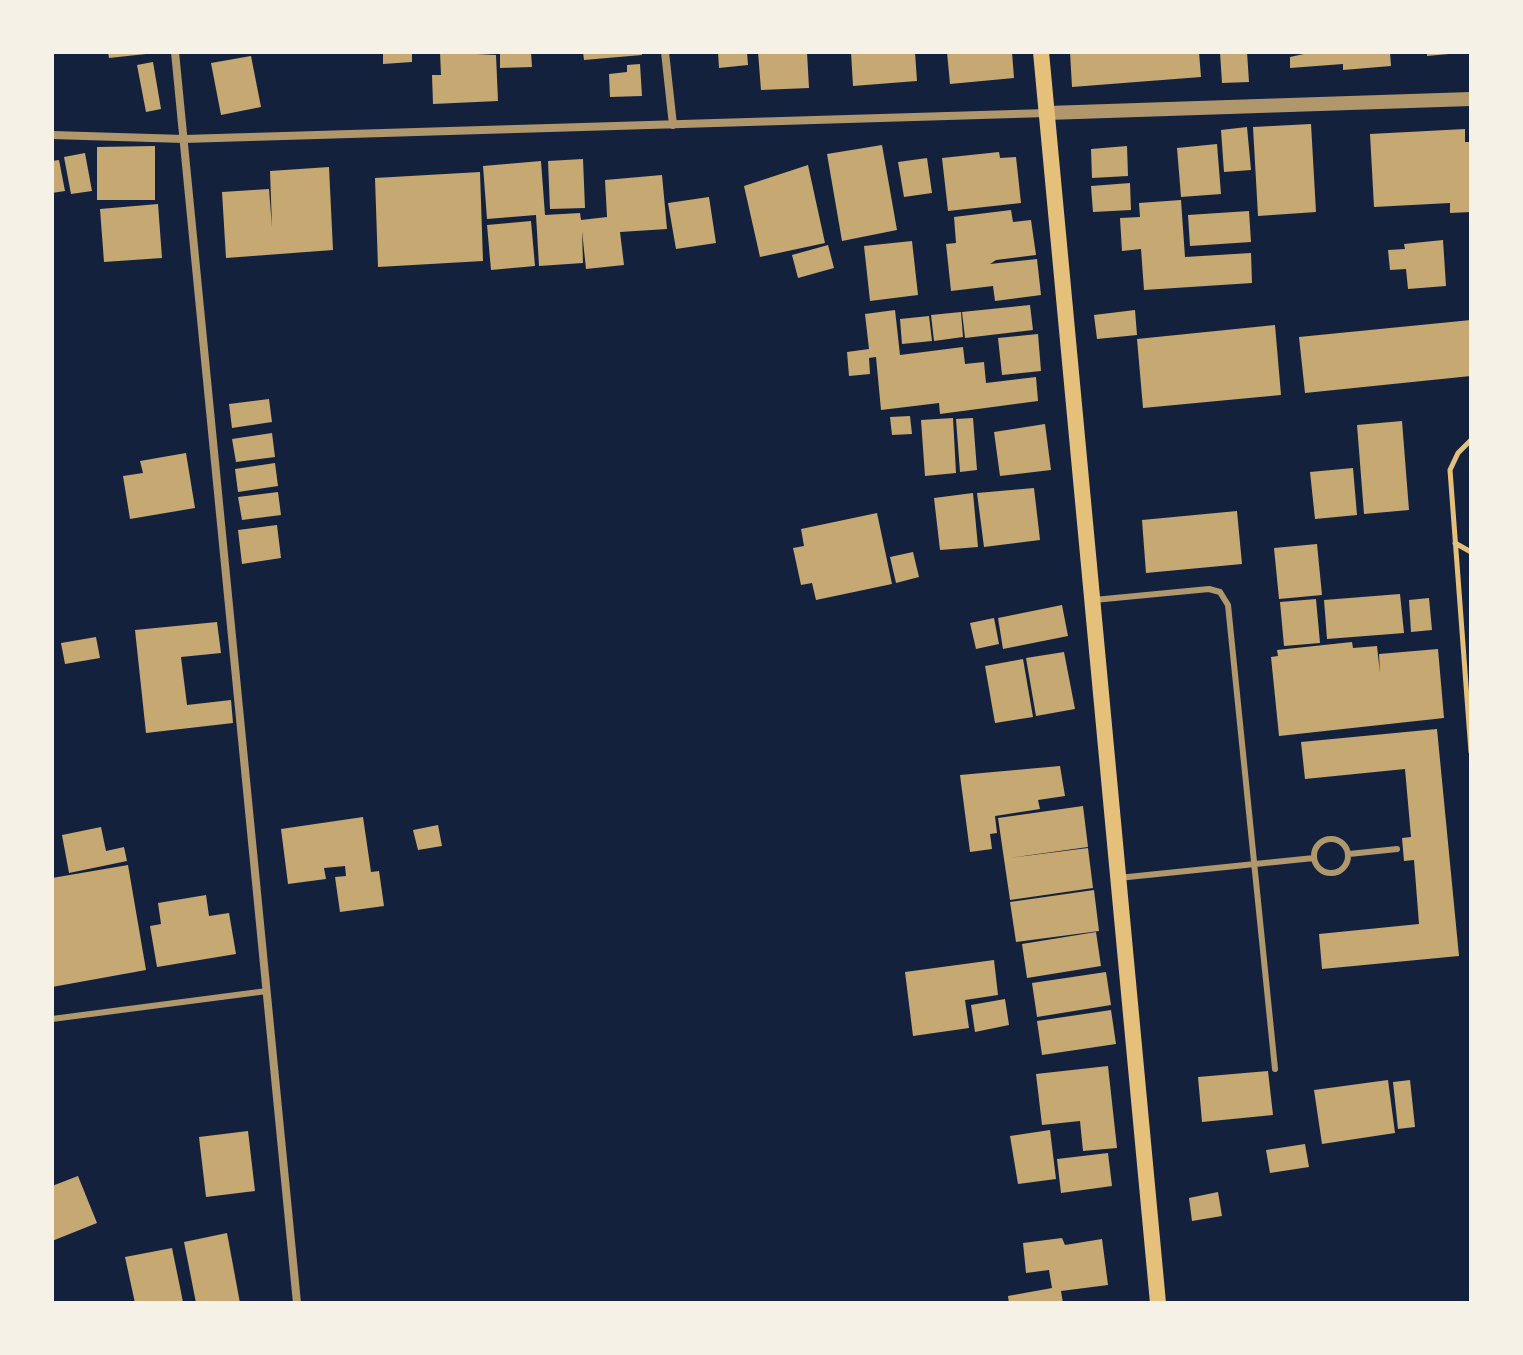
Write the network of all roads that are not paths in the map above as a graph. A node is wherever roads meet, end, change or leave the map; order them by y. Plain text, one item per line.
1 (175, 52) edge
2 (665, 52) edge
3 (1041, 52) edge
4 (1471, 99) edge
5 (1047, 113) junction
6 (673, 125) junction
7 (52, 135) edge
8 (184, 139) junction
9 (1092, 600) junction
10 (1397, 849) dead end
11 (1349, 854) junction
12 (1314, 858) junction
13 (1254, 863) junction
14 (1118, 878) junction
15 (267, 991) junction
16 (52, 1019) edge
17 (1275, 1069) dead end
18 (297, 1303) edge
19 (1158, 1303) edge

1 - 8 street
2 - 6 street
3 - 5 main road
4 - 5 street
5 - 6 street
5 - 9 main road
6 - 8 street
7 - 8 street
8 - 15 street
9 - 13 lane
9 - 14 main road
10 - 11 lane
11 - 12 lane
11 - 12 lane
12 - 13 lane
13 - 14 lane
13 - 17 lane
14 - 19 main road
15 - 16 lane
15 - 18 street

